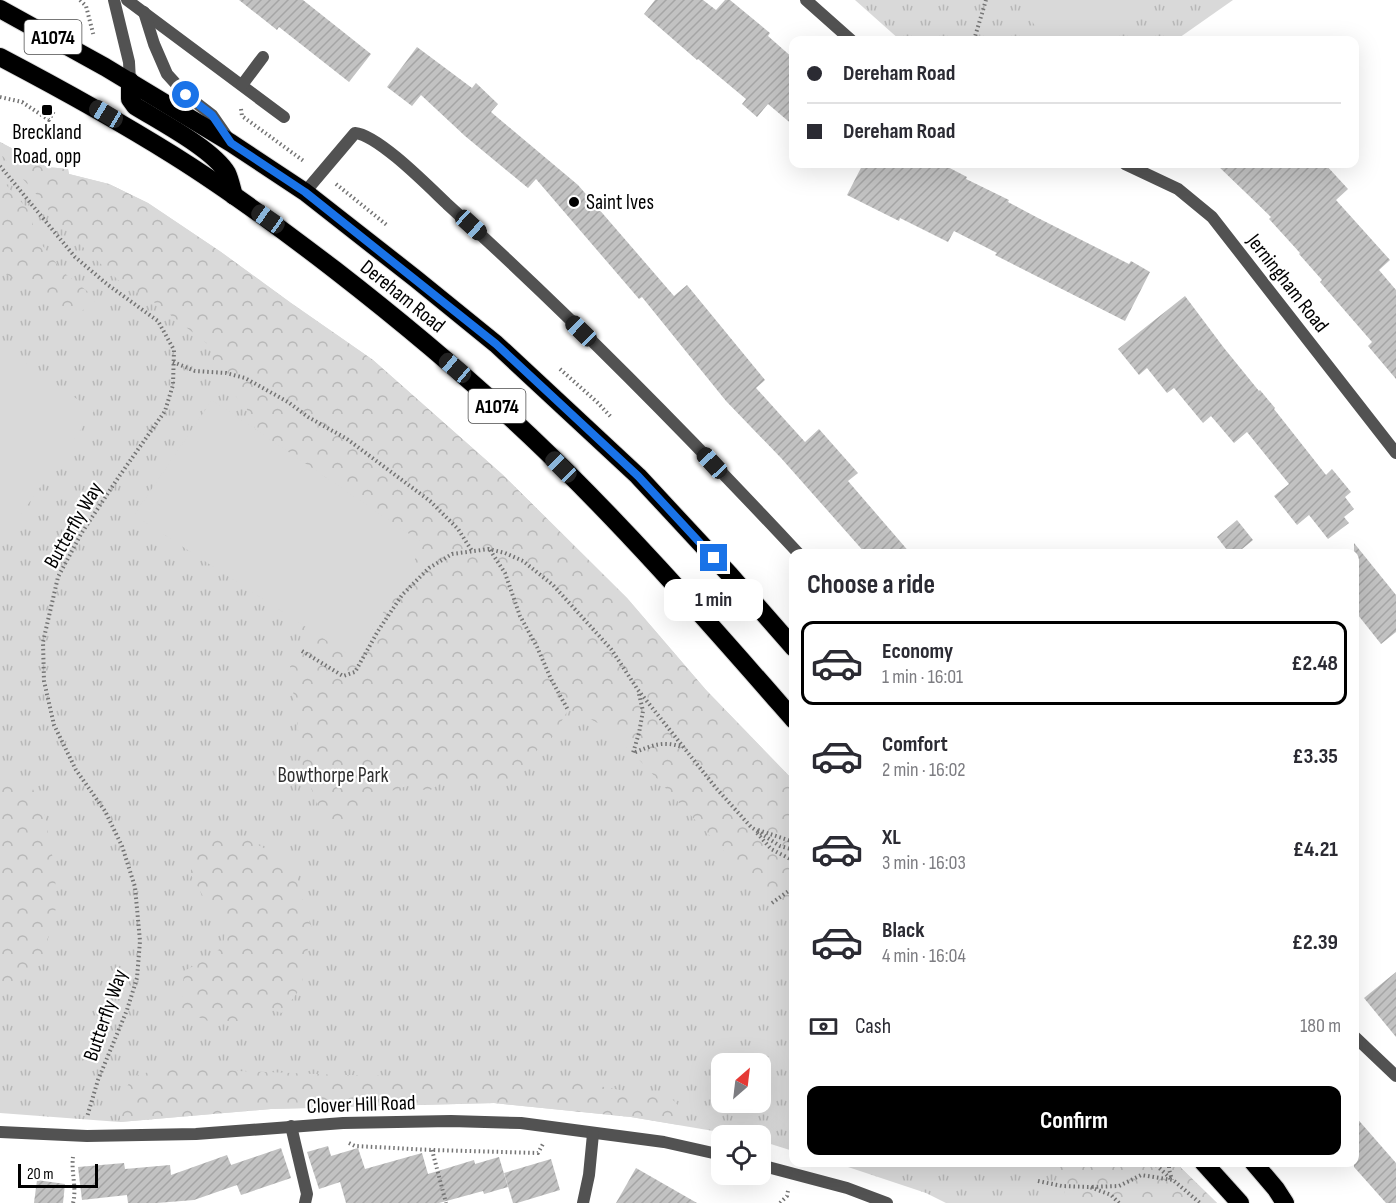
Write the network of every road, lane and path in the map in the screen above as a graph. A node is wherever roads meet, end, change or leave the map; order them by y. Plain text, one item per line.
1 (114, 0) edge
2 (127, 0) edge
3 (806, 0) edge
4 (986, 0) edge
5 (0, 9) edge
6 (144, 12) junction
7 (846, 36) edge
8 (975, 36) edge
9 (0, 57) edge
10 (263, 57) dead end
11 (130, 81) junction
12 (242, 85) junction
13 (0, 97) edge
14 (22, 102) dead end
15 (284, 117) dead end
16 (231, 143) junction
17 (0, 166) edge
18 (1133, 168) edge
19 (305, 192) junction
20 (234, 196) junction
21 (173, 362) junction
22 (1396, 453) edge
23 (489, 549) junction
24 (794, 549) edge
25 (472, 551) junction
26 (789, 642) edge
27 (302, 651) dead end
28 (638, 690) junction
29 (568, 710) dead end
30 (789, 714) edge
31 (684, 748) junction
32 (751, 827) junction
33 (789, 840) edge
34 (789, 849) edge
35 (789, 858) edge
36 (789, 890) edge
37 (772, 903) dead end
38 (1359, 1041) edge
39 (1396, 1077) edge
40 (343, 1123) junction
41 (291, 1126) junction
42 (551, 1127) junction
43 (0, 1132) edge
44 (593, 1134) junction
45 (87, 1136) junction
46 (432, 1150) junction
47 (711, 1153) edge
48 (74, 1157) dead end
49 (1159, 1167) edge
50 (1169, 1167) edge
51 (1208, 1167) edge
52 (1257, 1167) edge
53 (771, 1168) edge
54 (1173, 1180) junction
55 (1038, 1181) dead end
56 (1090, 1187) junction
57 (73, 1203) edge
58 (305, 1203) edge
59 (446, 1203) edge
60 (583, 1203) edge
61 (887, 1203) edge
62 (1119, 1203) edge
63 (1200, 1203) edge
64 (1240, 1203) edge
65 (1285, 1203) edge

1 - 11 street
2 - 6 street
3 - 7 street
4 - 8 path
5 - 11 highway, Dereham Road / A1074
6 - 12 street
6 - 16 street, Dereham Road
9 - 20 highway, Dereham Road / A1074
10 - 12 street
11 - 16 highway, Dereham Road / A1074
11 - 20 highway
12 - 15 street
13 - 14 path
16 - 19 highway, Dereham Road / A1074
17 - 21 path, Butterfly Way
18 - 22 street, Jerningham Road
19 - 24 street
19 - 26 highway, Dereham Road / A1074
20 - 30 highway, Dereham Road / A1074
21 - 25 path
21 - 45 path, Butterfly Way
23 - 25 path
23 - 28 path
23 - 29 path
25 - 27 path
28 - 31 path
28 - 31 path
31 - 32 path
32 - 33 path
32 - 34 path
32 - 35 path
36 - 37 path
38 - 39 street
40 - 41 street, Clover Hill Road
40 - 42 street, Clover Hill Road
40 - 46 path
41 - 45 street, Clover Hill Road
41 - 58 street
42 - 44 street, Clover Hill Road
42 - 46 path
43 - 45 street, Clover Hill Road
44 - 47 street, Clover Hill Road
44 - 60 street
46 - 59 path
48 - 57 path
49 - 54 path
50 - 54 path
51 - 64 highway
52 - 65 highway
53 - 61 street
54 - 56 path
54 - 63 path
55 - 56 path
56 - 62 path

